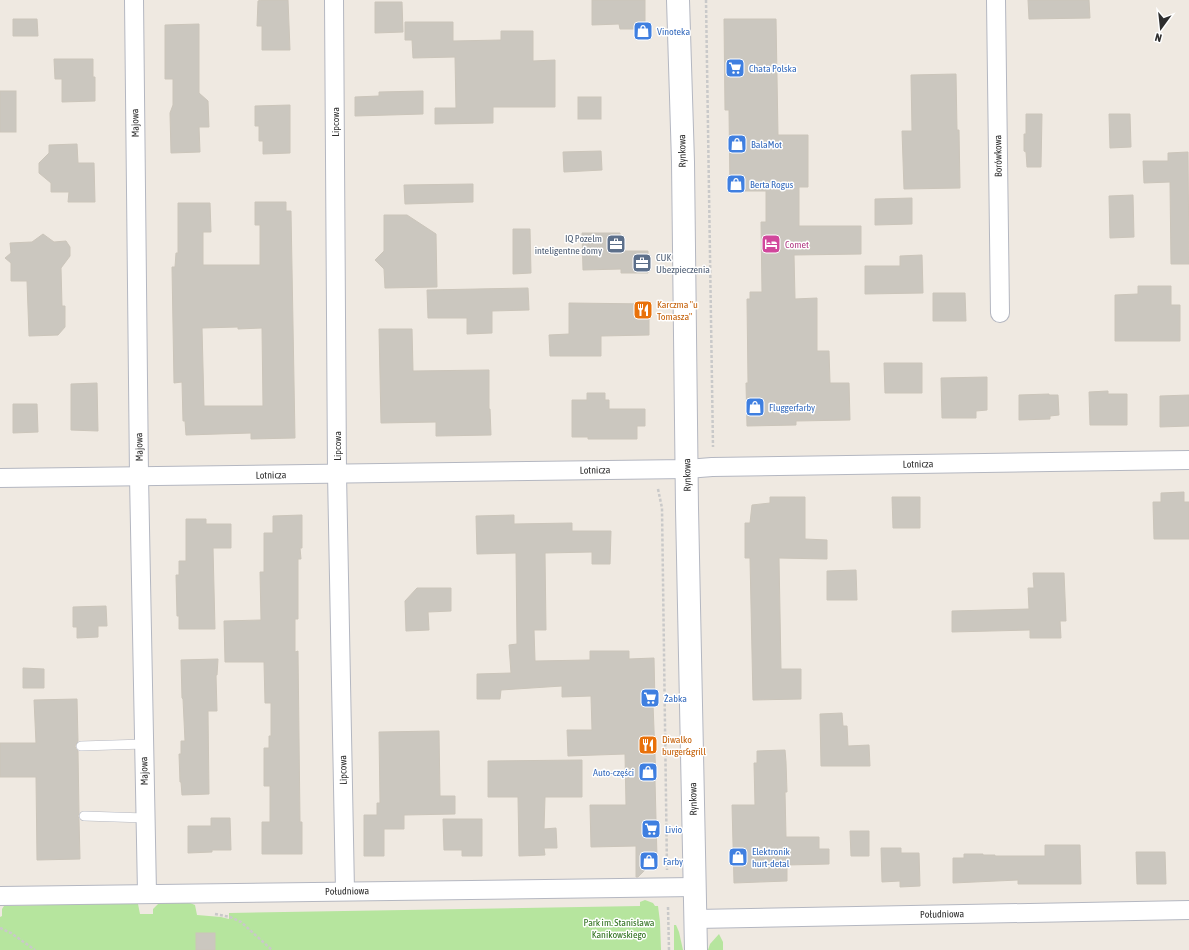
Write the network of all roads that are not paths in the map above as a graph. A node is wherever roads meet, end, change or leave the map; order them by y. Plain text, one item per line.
1 (134, 0) edge
2 (334, 0) edge
3 (678, 0) edge
4 (996, 0) edge
5 (1000, 312) dead end
6 (1189, 460) edge
7 (687, 469) junction
8 (337, 473) junction
9 (139, 476) junction
10 (0, 478) edge
11 (144, 744) junction
12 (81, 746) dead end
13 (84, 816) dead end
14 (145, 818) junction
15 (694, 887) junction
16 (345, 891) junction
17 (147, 893) junction
18 (0, 896) edge
19 (1189, 910) edge
20 (695, 919) junction
21 (696, 950) edge

1 - 9 street, Majowa
2 - 8 street, Lipcowa
3 - 7 street, Rynkowa
4 - 5 street, Borówkowa
6 - 7 street, Lotnicza
7 - 8 street, Lotnicza
7 - 15 street, Rynkowa
8 - 9 street, Lotnicza
8 - 16 street, Lipcowa
9 - 10 street, Lotnicza
9 - 11 street, Majowa
11 - 12 lane
11 - 14 street, Majowa
13 - 14 lane
14 - 17 street, Majowa
15 - 16 street, Południowa
15 - 20 street, Rynkowa
16 - 17 street, Południowa
17 - 18 street, Południowa
19 - 20 street, Południowa
20 - 21 street, Rynkowa

